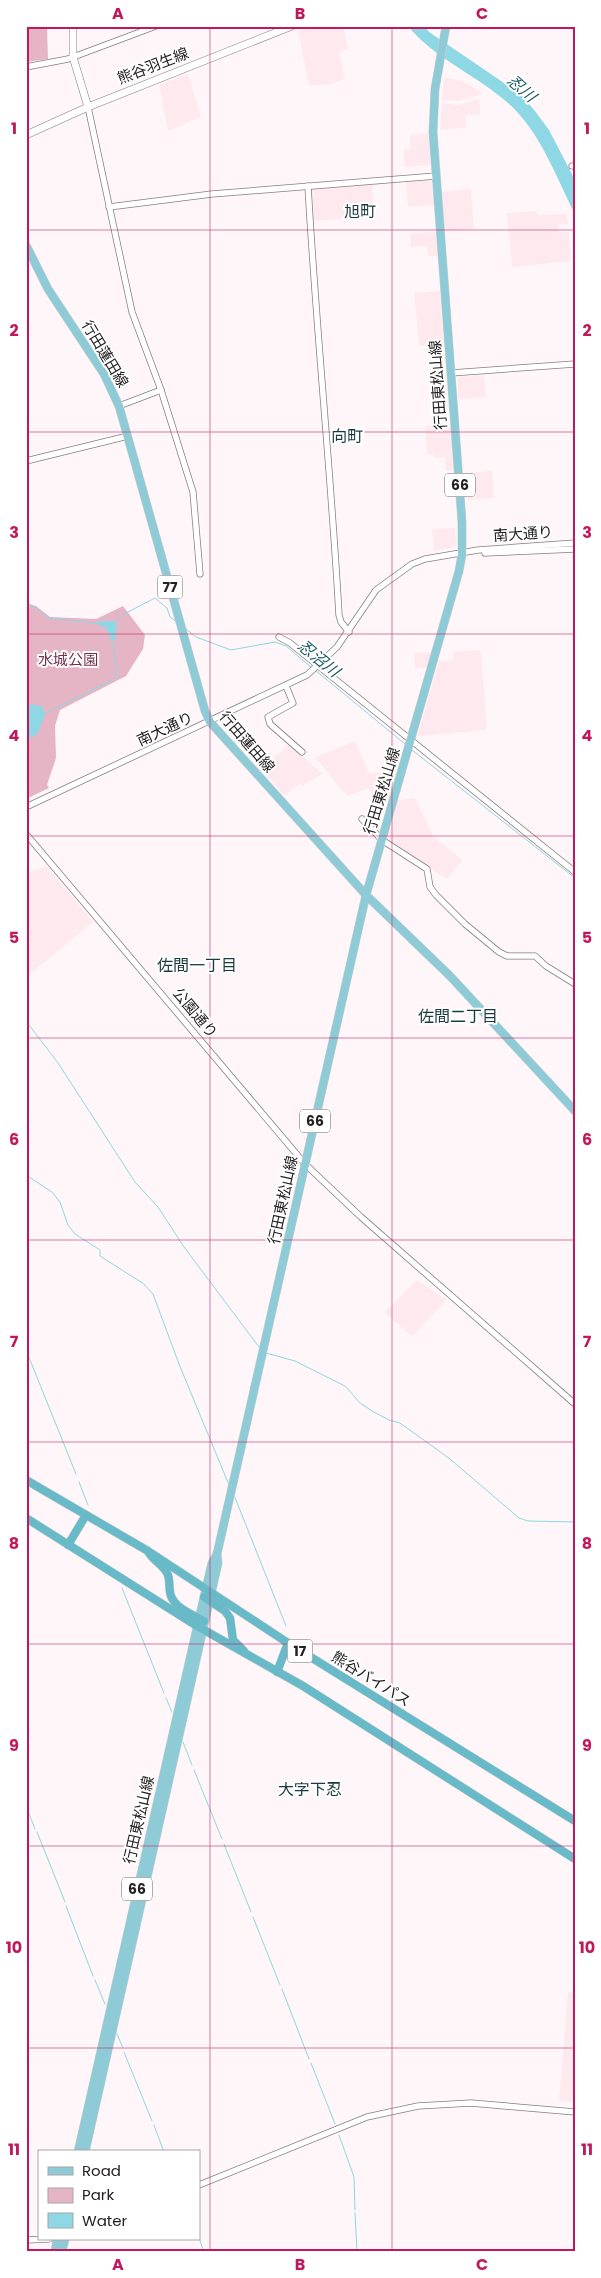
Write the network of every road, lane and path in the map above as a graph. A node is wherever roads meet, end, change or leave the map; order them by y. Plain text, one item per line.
1 (73, 26) edge
2 (156, 26) edge
3 (292, 26) edge
4 (446, 26) edge
5 (73, 57) junction
6 (26, 67) edge
7 (88, 107) junction
8 (26, 135) edge
9 (436, 176) junction
10 (308, 186) junction
11 (108, 207) junction
12 (26, 246) edge
13 (575, 364) edge
14 (451, 373) junction
15 (161, 390) junction
16 (119, 406) junction
17 (128, 436) junction
18 (26, 461) edge
19 (575, 543) edge
20 (575, 549) edge
21 (473, 552) junction
22 (462, 554) junction
23 (200, 574) dead end
24 (349, 632) junction
25 (279, 637) dead end
26 (318, 666) junction
27 (286, 686) junction
28 (210, 722) junction
29 (412, 741) junction
30 (302, 752) dead end
31 (26, 807) edge
32 (362, 819) dead end
33 (26, 834) edge
34 (382, 840) junction
35 (575, 872) edge
36 (366, 895) junction
37 (575, 984) edge
38 (575, 1111) edge
39 (305, 1164) junction
40 (575, 1404) edge
41 (26, 1480) edge
42 (86, 1515) junction
43 (26, 1518) edge
44 (68, 1545) junction
45 (148, 1551) junction
46 (209, 1590) junction
47 (206, 1599) junction
48 (201, 1624) junction
49 (288, 1643) junction
50 (246, 1656) junction
51 (277, 1672) junction
52 (575, 1821) edge
53 (575, 1859) edge
54 (575, 2112) edge
55 (78, 2150) edge
56 (84, 2150) edge
57 (200, 2185) edge

1 - 5 main road
2 - 5 street
3 - 7 main road, 熊谷羽生線
4 - 9 main road, 行田東松山線 / 66
5 - 6 street
5 - 7 main road
7 - 8 main road, 熊谷羽生線
7 - 11 street
9 - 10 street
9 - 14 main road, 行田東松山線 / 66
10 - 11 street
10 - 24 street
11 - 15 street
12 - 16 main road, 行田蓮田線 / 77
13 - 14 street
14 - 22 main road, 行田東松山線 / 66
15 - 16 street
15 - 23 street
16 - 17 main road, 行田蓮田線 / 77
17 - 18 street
17 - 28 main road, 行田蓮田線 / 77
19 - 21 street, 南大通り
20 - 21 street, 南大通り
21 - 22 street, 南大通り
22 - 24 street, 南大通り
22 - 29 main road, 行田東松山線 / 66
24 - 26 street, 南大通り
25 - 26 street
26 - 27 street, 南大通り
26 - 29 street
27 - 28 street, 南大通り
27 - 30 street
28 - 31 street, 南大通り
28 - 36 main road, 行田蓮田線 / 77
29 - 34 main road, 行田東松山線 / 66
29 - 35 street
32 - 34 street
33 - 39 street, 公園通り
34 - 36 main road, 行田東松山線 / 66
34 - 37 street
36 - 38 main road, 行田蓮田線 / 77
36 - 39 main road, 行田東松山線 / 66
39 - 40 street, 公園通り
39 - 46 main road, 行田東松山線 / 66
41 - 42 highway, 熊谷バイパス / 17
42 - 44 highway
42 - 45 highway, 熊谷バイパス / 17
43 - 44 highway, 17
44 - 48 highway, 17
45 - 46 highway, 熊谷バイパス / 17
45 - 48 highway, 17
46 - 47 main road, 行田東松山線 / 66
46 - 49 highway, 熊谷バイパス / 17
47 - 48 main road, 行田東松山線 / 66
47 - 50 highway, 17
48 - 50 highway, 17
48 - 55 main road, 行田東松山線 / 66
48 - 56 main road, 行田東松山線 / 66
49 - 51 highway, 17
49 - 52 highway, 熊谷バイパス / 17
50 - 51 highway, 17
51 - 53 highway, 17
54 - 57 street

